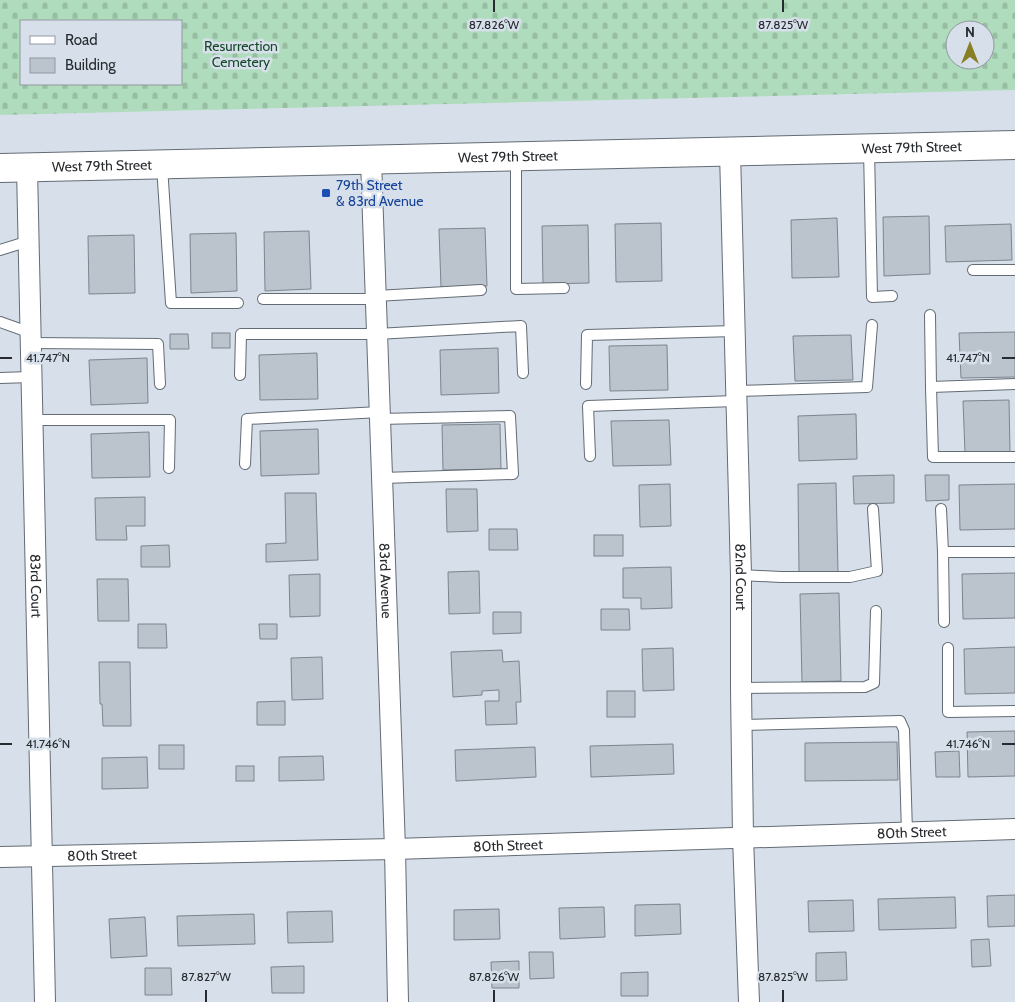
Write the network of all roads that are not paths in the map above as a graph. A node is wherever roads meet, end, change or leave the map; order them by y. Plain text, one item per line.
1 (1015, 145) edge
2 (869, 148) junction
3 (730, 152) junction
4 (516, 156) junction
5 (371, 160) junction
6 (162, 164) junction
7 (0, 168) edge
8 (27, 168) junction
9 (29, 241) junction
10 (0, 250) edge
11 (973, 270) dead end
12 (1015, 270) edge
13 (564, 288) dead end
14 (481, 290) dead end
15 (892, 296) dead end
16 (376, 298) junction
17 (263, 299) dead end
18 (238, 303) dead end
19 (930, 315) dead end
20 (0, 322) edge
21 (872, 325) dead end
22 (735, 332) junction
23 (377, 334) junction
24 (31, 338) junction
25 (523, 373) dead end
26 (240, 375) dead end
27 (32, 376) junction
28 (0, 378) edge
29 (160, 384) dead end
30 (586, 384) dead end
31 (1015, 384) edge
32 (931, 387) junction
33 (736, 396) junction
34 (380, 415) junction
35 (32, 420) junction
36 (590, 456) dead end
37 (1015, 457) edge
38 (244, 464) dead end
39 (170, 468) dead end
40 (382, 478) junction
41 (873, 509) dead end
42 (942, 509) dead end
43 (944, 552) junction
44 (1015, 552) edge
45 (741, 575) junction
46 (876, 611) dead end
47 (944, 622) dead end
48 (948, 648) dead end
49 (741, 688) junction
50 (1015, 710) edge
51 (742, 726) junction
52 (1015, 829) edge
53 (907, 833) junction
54 (743, 837) junction
55 (395, 849) junction
56 (41, 855) junction
57 (0, 857) edge
58 (45, 1002) edge
59 (398, 1002) edge
60 (749, 1002) edge

1 - 2 main road, West 79th Street
2 - 3 main road, West 79th Street
2 - 15 lane
3 - 4 main road, West 79th Street
3 - 22 street, 82nd Court
4 - 5 main road, West 79th Street
4 - 13 lane
5 - 6 main road, West 79th Street
5 - 16 street, 83rd Avenue
6 - 8 main road, West 79th Street
6 - 18 lane
7 - 8 main road, West 79th Street
8 - 9 street, 83rd Court
9 - 10 lane
9 - 24 street, 83rd Court
11 - 12 lane
14 - 16 lane
16 - 17 lane
16 - 23 street, 83rd Avenue
19 - 32 lane
20 - 24 lane
21 - 33 lane
22 - 30 lane
22 - 33 street, 82nd Court
23 - 25 lane
23 - 26 lane
23 - 34 street, 83rd Avenue
24 - 27 street, 83rd Court
24 - 29 lane
27 - 28 lane
27 - 35 street, 83rd Court
31 - 32 lane
32 - 37 lane
33 - 36 lane
33 - 45 street, 82nd Court
34 - 38 lane
34 - 40 street, 83rd Avenue
34 - 40 lane
35 - 39 lane
35 - 56 street, 83rd Court
40 - 55 street, 83rd Avenue
41 - 45 lane
42 - 43 lane
43 - 44 lane
43 - 47 lane
45 - 49 street, 82nd Court
46 - 49 lane
48 - 50 lane
49 - 51 street, 82nd Court
51 - 53 lane
51 - 54 street, 82nd Court
52 - 53 street, 80th Street
53 - 54 street, 80th Street
54 - 55 street, 80th Street
54 - 60 street, 82nd Court
55 - 56 street, 80th Street
55 - 59 street, 83rd Avenue
56 - 57 street, 80th Street
56 - 58 street, 83rd Court

